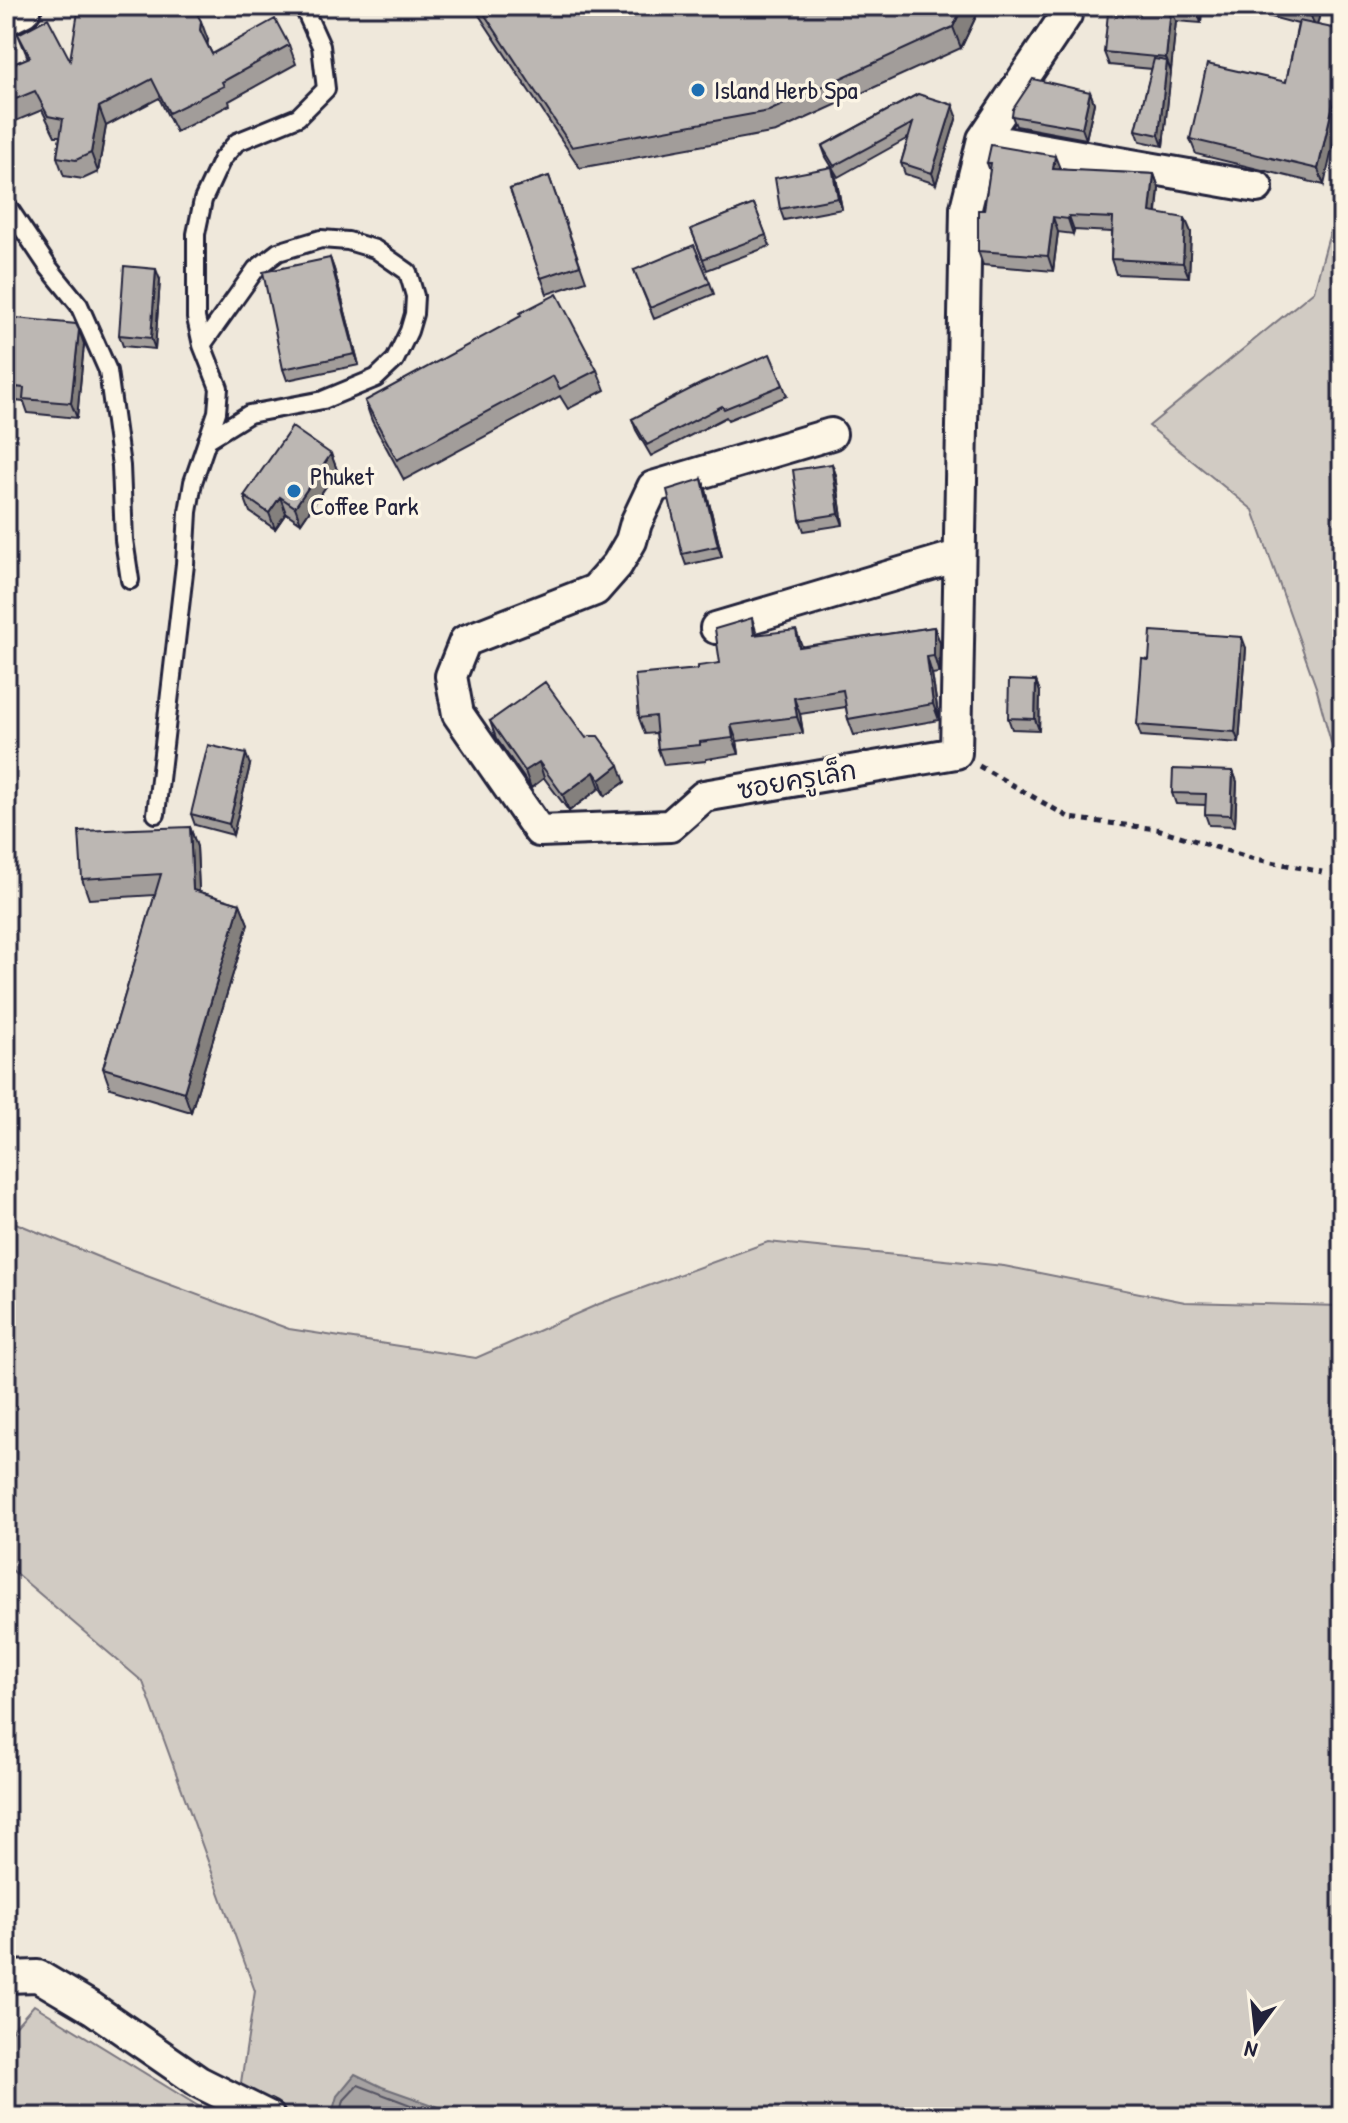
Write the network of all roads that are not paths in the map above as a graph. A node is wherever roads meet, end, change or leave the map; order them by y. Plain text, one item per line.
1 (20, 6) edge
2 (303, 6) edge
3 (1067, 6) edge
4 (6, 13) edge
5 (983, 139) junction
6 (1257, 187) dead end
7 (6, 204) edge
8 (202, 345) junction
9 (831, 434) dead end
10 (207, 440) junction
11 (958, 556) junction
12 (130, 580) dead end
13 (716, 628) edge
14 (156, 814) dead end
15 (6, 1977) edge
16 (269, 2117) edge

1 - 4 main road
2 - 8 lane
3 - 5 street
5 - 6 street
5 - 11 street
7 - 12 lane
8 - 10 lane
8 - 10 lane
9 - 11 street, ซอยครูเล็ก
10 - 14 lane
11 - 13 street
15 - 16 street

